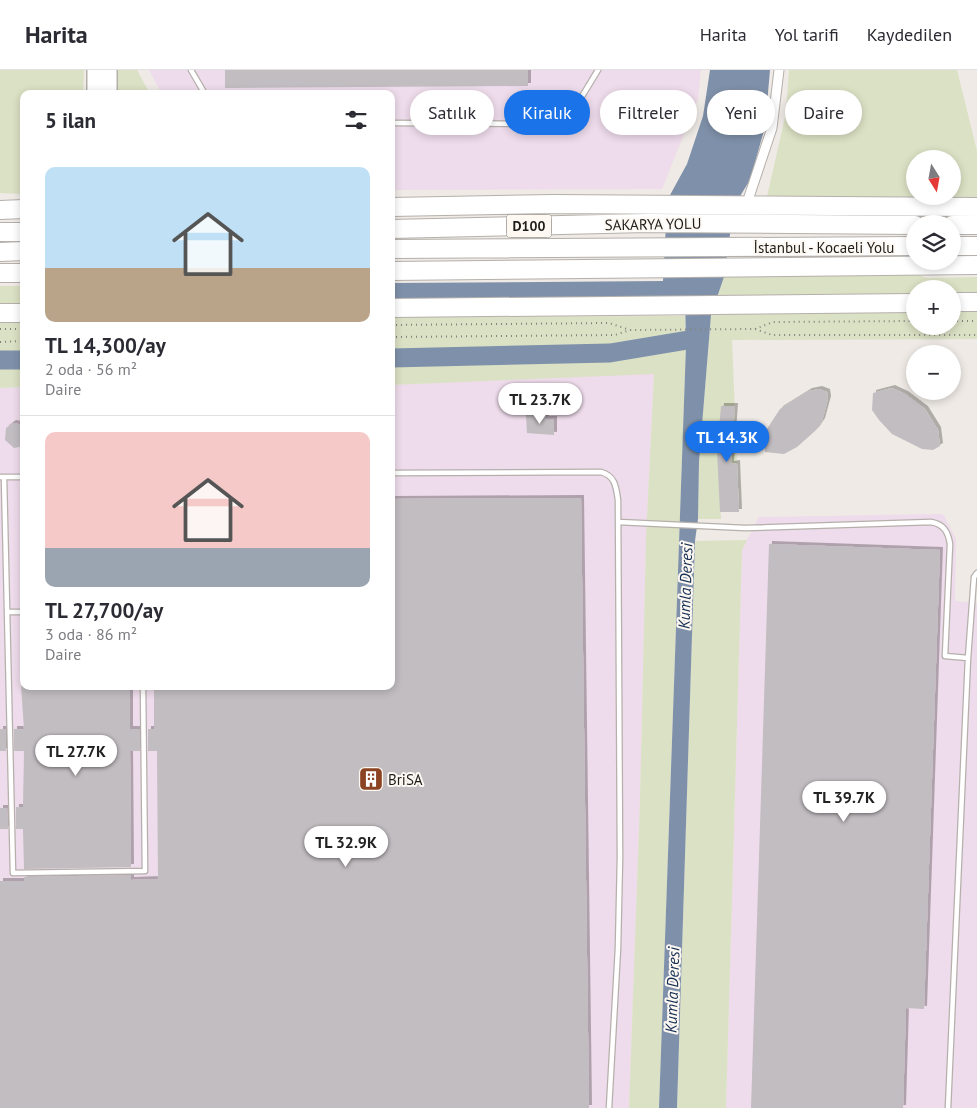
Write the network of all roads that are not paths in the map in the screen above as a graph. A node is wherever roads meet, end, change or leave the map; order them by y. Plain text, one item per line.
1 (95, 70) edge
2 (109, 70) edge
3 (191, 70) edge
4 (598, 70) edge
5 (779, 70) edge
6 (95, 90) edge
7 (109, 90) edge
8 (203, 90) edge
9 (395, 123) edge
10 (468, 206) junction
11 (395, 207) edge
12 (977, 207) edge
13 (0, 210) edge
14 (20, 210) edge
15 (738, 212) junction
16 (647, 223) junction
17 (906, 224) edge
18 (961, 225) edge
19 (977, 225) edge
20 (395, 229) edge
21 (0, 232) edge
22 (20, 232) edge
23 (906, 246) edge
24 (961, 246) edge
25 (977, 246) edge
26 (629, 248) junction
27 (395, 249) edge
28 (0, 252) edge
29 (20, 252) edge
30 (961, 265) edge
31 (977, 265) edge
32 (906, 266) edge
33 (477, 269) junction
34 (933, 270) edge
35 (395, 271) edge
36 (977, 271) edge
37 (0, 273) edge
38 (20, 273) edge
39 (961, 302) edge
40 (977, 302) edge
41 (906, 303) edge
42 (395, 308) edge
43 (0, 313) edge
44 (20, 313) edge
45 (395, 473) edge
46 (2, 477) edge
47 (20, 477) edge
48 (618, 522) junction
49 (977, 573) edge
50 (7, 612) junction
51 (20, 612) edge
52 (968, 658) junction
53 (143, 690) edge
54 (609, 1108) edge
55 (948, 1108) edge

1 - 6 main road
2 - 7 main road
3 - 8 lane
4 - 9 lane
5 - 15 street
10 - 11 highway
10 - 15 highway
10 - 16 highway
12 - 15 highway
13 - 14 highway
15 - 16 highway, SAKARYA YOLU / D100
15 - 17 highway, SAKARYA YOLU / D100
16 - 20 highway, SAKARYA YOLU / D100
18 - 19 highway
21 - 22 highway
23 - 26 highway, İstanbul - Kocaeli Yolu / D100
24 - 25 highway
26 - 27 highway, D100
26 - 33 highway
28 - 29 highway
30 - 31 highway
32 - 33 highway
33 - 35 highway
34 - 36 highway
37 - 38 highway
39 - 40 highway
41 - 42 highway
43 - 44 highway
45 - 48 lane
46 - 47 lane
46 - 50 lane
48 - 52 lane
48 - 54 lane
49 - 52 lane
50 - 51 lane
50 - 53 lane
52 - 55 lane

